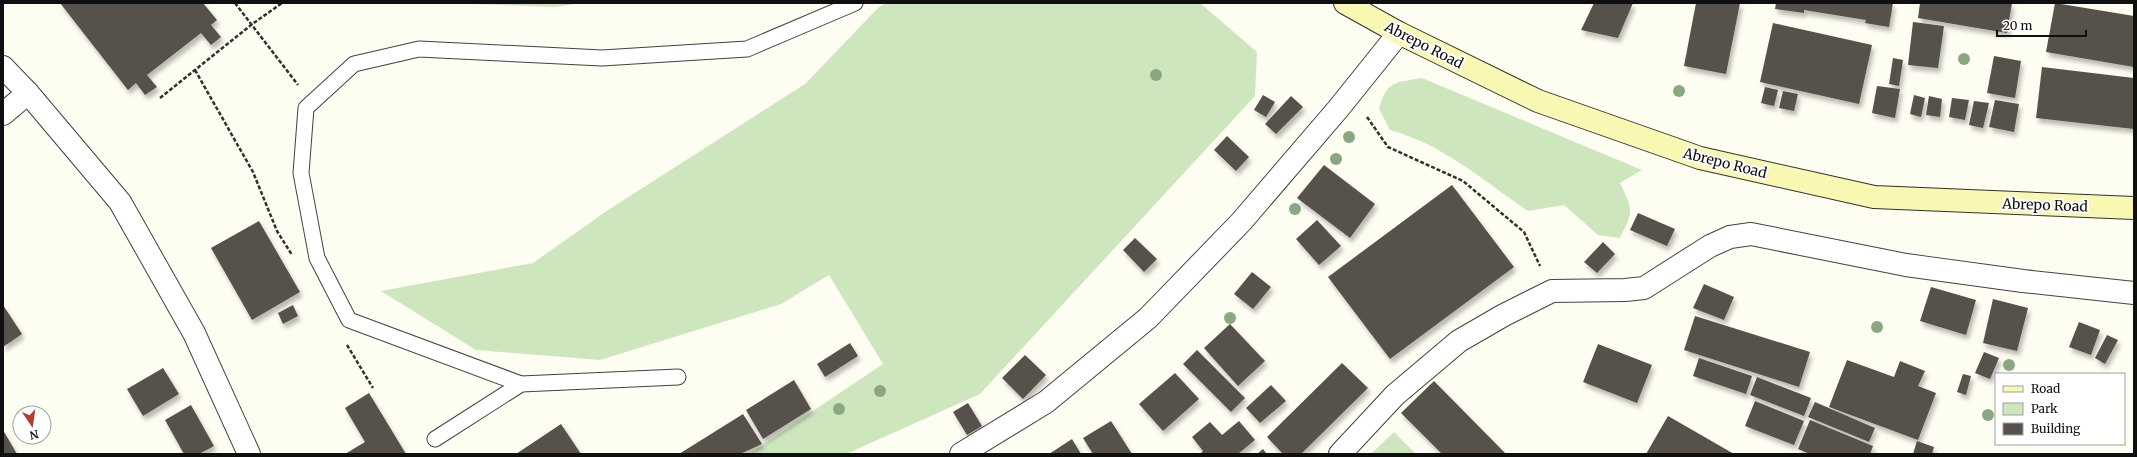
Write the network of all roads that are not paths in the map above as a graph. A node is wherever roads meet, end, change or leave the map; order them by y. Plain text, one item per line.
1 (856, 3) edge
2 (1345, 3) edge
3 (1399, 33) junction
4 (3, 67) edge
5 (28, 93) junction
6 (3, 114) edge
7 (2134, 208) edge
8 (2134, 293) edge
9 (678, 377) dead end
10 (521, 384) junction
11 (435, 439) dead end
12 (249, 454) edge
13 (960, 454) edge
14 (1340, 454) edge

1 - 10 lane
2 - 3 main road, Abrepo Road
3 - 7 main road, Abrepo Road
3 - 13 street
4 - 5 street
5 - 6 street
5 - 12 street
8 - 14 street
9 - 10 lane
10 - 11 lane

